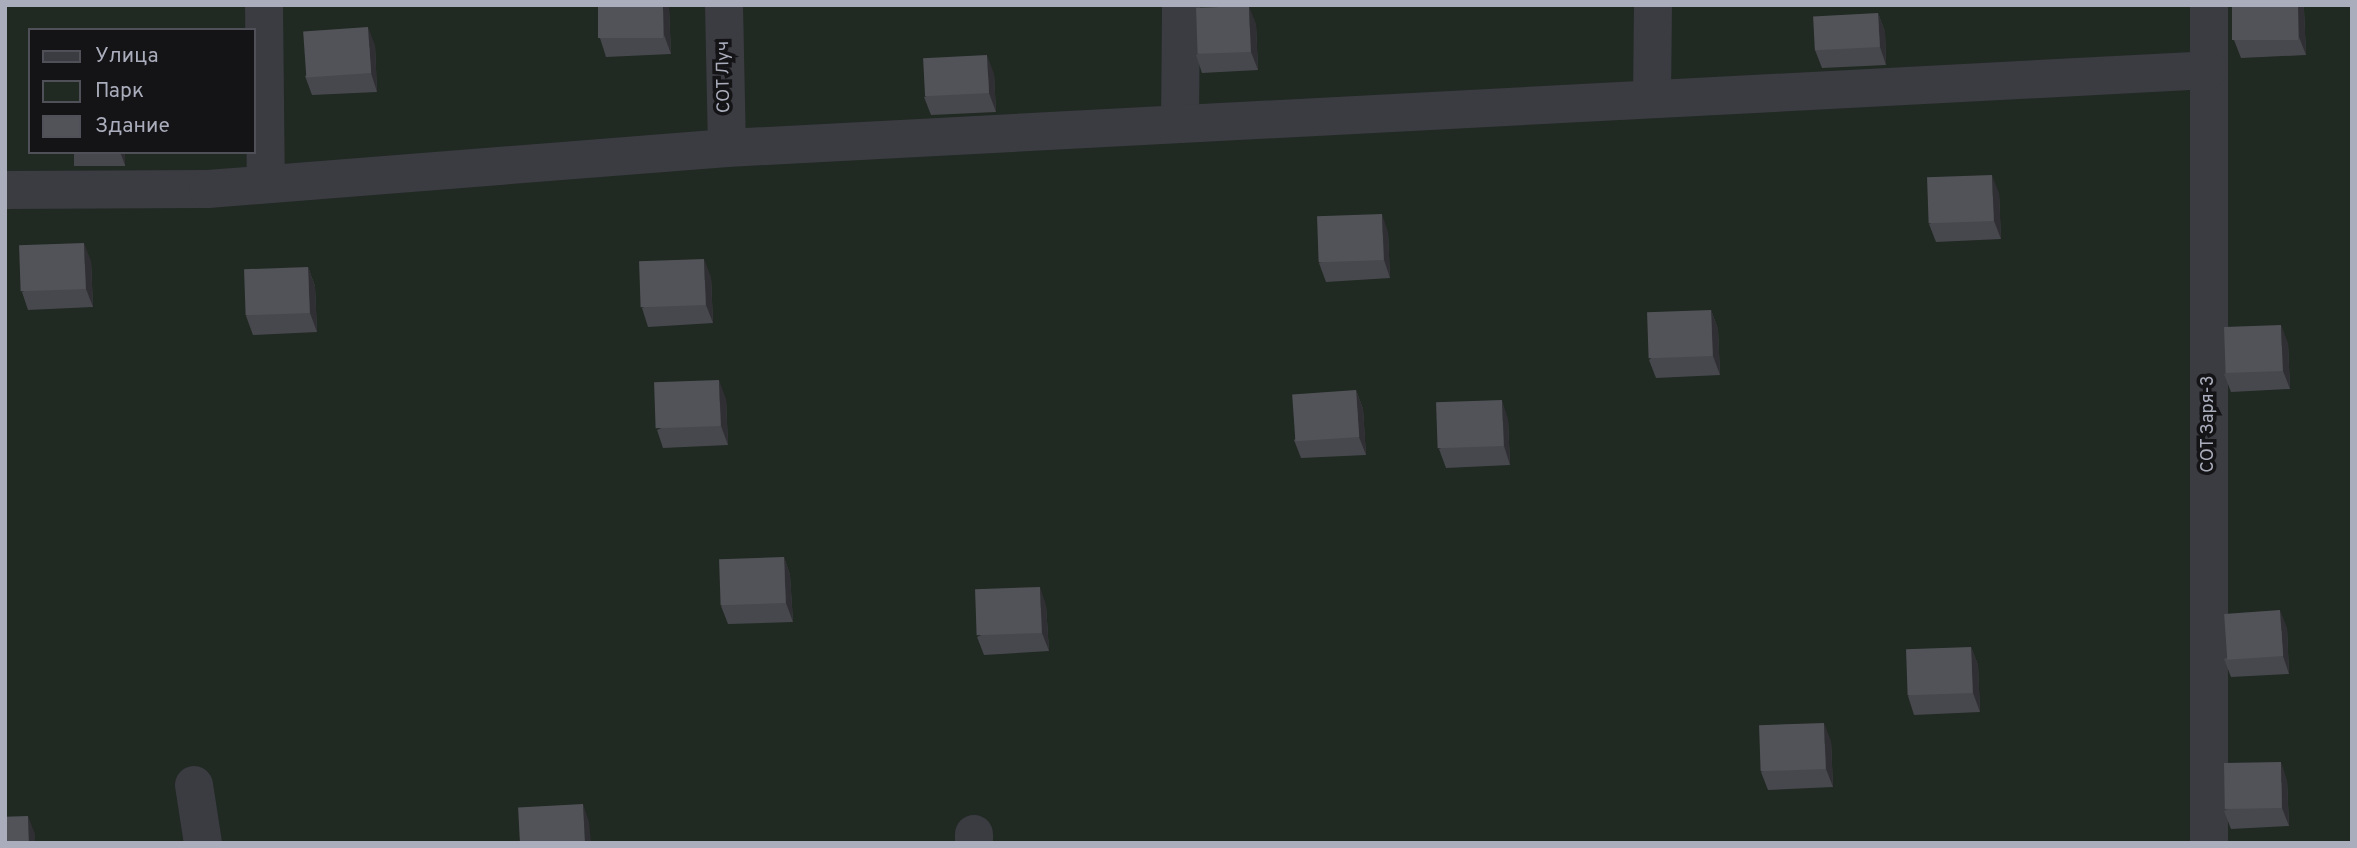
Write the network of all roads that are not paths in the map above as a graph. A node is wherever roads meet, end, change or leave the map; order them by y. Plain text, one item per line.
1 (264, 5) edge
2 (724, 5) edge
3 (1181, 5) edge
4 (1653, 5) edge
5 (2209, 5) edge
6 (2208, 70) junction
7 (1652, 99) junction
8 (1180, 124) junction
9 (727, 148) junction
10 (266, 183) junction
11 (5, 190) edge
12 (194, 785) dead end
13 (203, 843) edge
14 (2209, 843) edge

1 - 10 street
2 - 9 street, СОТ Луч
3 - 8 street
4 - 7 street
5 - 6 street, СОТ Заря-3
6 - 7 street
6 - 14 street, СОТ Заря-3
7 - 8 street
8 - 9 street
9 - 10 street
10 - 11 street
12 - 13 street

